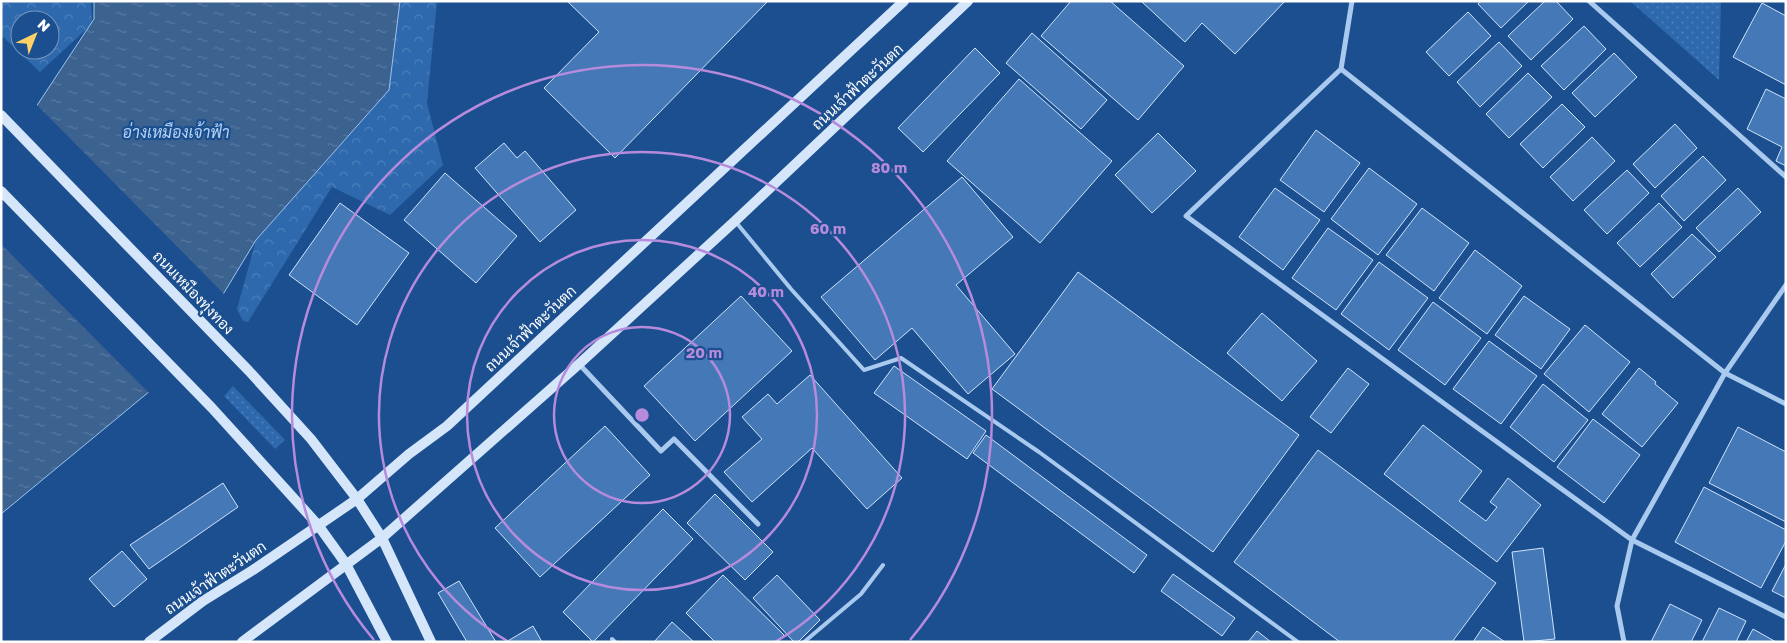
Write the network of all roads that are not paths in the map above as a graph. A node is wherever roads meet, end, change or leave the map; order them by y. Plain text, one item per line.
1 (904, 1) edge
2 (968, 1) edge
3 (1352, 1) edge
4 (1589, 1) edge
5 (1341, 69) junction
6 (1, 115) edge
7 (1786, 178) edge
8 (1, 192) edge
9 (735, 221) junction
10 (1786, 285) edge
11 (579, 364) junction
12 (1725, 373) junction
13 (1786, 404) edge
14 (357, 499) junction
15 (758, 524) dead end
16 (318, 526) junction
17 (382, 538) junction
18 (1632, 540) junction
19 (346, 564) junction
20 (884, 565) dead end
21 (1786, 617) edge
22 (149, 642) edge
23 (242, 642) edge
24 (387, 642) edge
25 (431, 642) edge
26 (804, 642) edge
27 (1298, 642) edge
28 (1624, 642) edge

1 - 14 main road, ถนนเจ้าฟ้าตะวันตก
2 - 9 main road, ถนนเจ้าฟ้าตะวันตก
3 - 5 street
4 - 7 street
5 - 12 street
5 - 18 street
6 - 14 main road, ถนนเหมืองทุ่งทอง
8 - 16 main road
9 - 11 main road, ถนนเจ้าฟ้าตะวันตก
9 - 27 lane
10 - 12 street
11 - 15 street
11 - 17 main road, ถนนเจ้าฟ้าตะวันตก
12 - 13 street
12 - 18 street
14 - 16 main road, ถนนเจ้าฟ้าตะวันตก
14 - 17 main road, ถนนเหมืองทุ่งทอง
16 - 19 main road
16 - 22 main road, ถนนเจ้าฟ้าตะวันตก
17 - 19 main road, ถนนเจ้าฟ้าตะวันตก
17 - 25 main road, ถนนเหมืองทุ่งทอง
18 - 21 street
18 - 28 street
19 - 23 main road, ถนนเจ้าฟ้าตะวันตก
19 - 24 main road
20 - 26 lane

